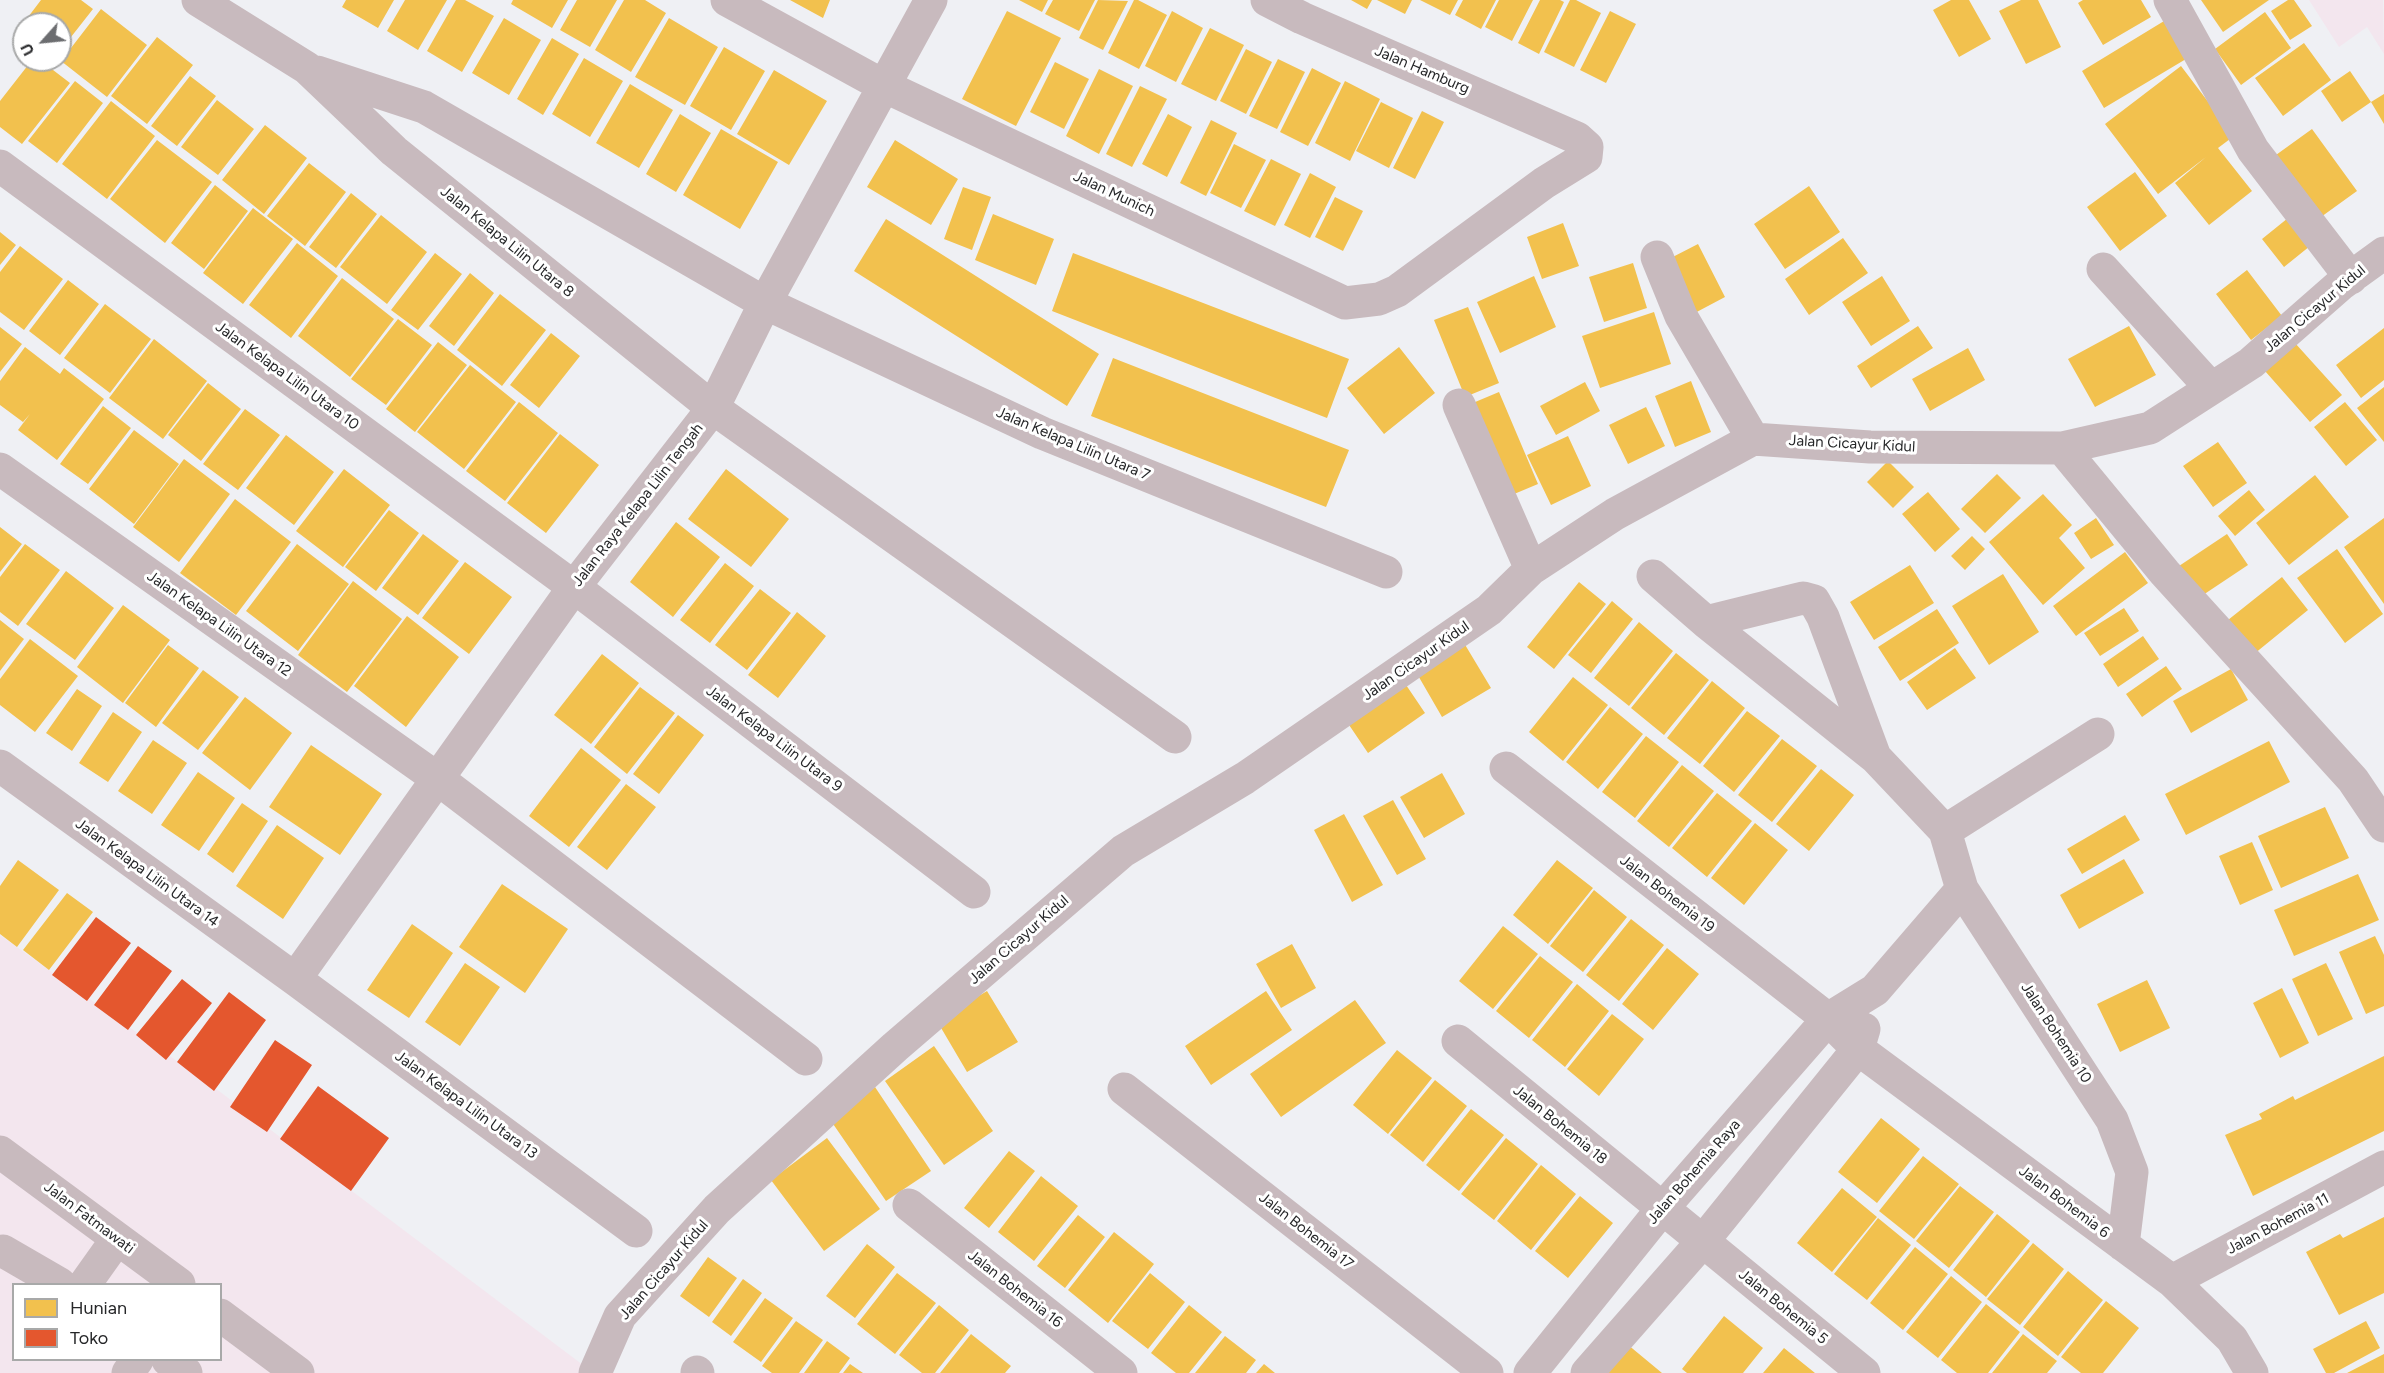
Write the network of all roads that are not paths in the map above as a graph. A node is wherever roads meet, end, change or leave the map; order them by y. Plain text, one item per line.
1 (198, 0) edge
2 (727, 0) edge
3 (931, 0) edge
4 (1267, 0) edge
5 (2170, 0) edge
6 (307, 68) junction
7 (884, 86) junction
8 (0, 166) edge
9 (2384, 253) edge
10 (1657, 257) dead end
11 (2103, 269) dead end
12 (2351, 278) junction
13 (765, 303) junction
14 (1345, 303) joint
15 (2211, 388) junction
16 (1459, 405) dead end
17 (713, 408) junction
18 (1753, 439) junction
19 (2062, 448) junction
20 (0, 469) edge
21 (1531, 569) junction
22 (1386, 572) dead end
23 (1653, 576) dead end
24 (574, 586) junction
25 (1706, 622) junction
26 (2098, 734) dead end
27 (1175, 737) dead end
28 (1875, 757) junction
29 (0, 766) edge
30 (1506, 768) dead end
31 (438, 779) junction
32 (2384, 826) edge
33 (1945, 831) junction
34 (1962, 889) junction
35 (974, 892) dead end
36 (295, 979) junction
37 (1875, 990) junction
38 (1828, 1019) junction
39 (1458, 1041) dead end
40 (1858, 1048) junction
41 (806, 1059) dead end
42 (1124, 1089) dead end
43 (0, 1152) edge
44 (2384, 1167) edge
45 (909, 1205) dead end
46 (1662, 1209) junction
47 (636, 1231) dead end
48 (117, 1239) junction
49 (1703, 1241) junction
50 (2122, 1245) junction
51 (0, 1252) edge
52 (2172, 1281) junction
53 (58, 1283) edge
54 (86, 1283) edge
55 (178, 1283) edge
56 (222, 1316) edge
57 (171, 1361) edge
58 (186, 1373) edge
59 (298, 1373) edge
60 (595, 1373) edge
61 (1121, 1373) edge
62 (1487, 1373) edge
63 (1530, 1373) edge
64 (1587, 1373) edge
65 (1863, 1373) edge
66 (2252, 1373) edge

1 - 6 street, Jalan Kelapa Lilin Utara 8
2 - 7 street, Jalan Munich
3 - 7 street, Jalan Raya Kelapa Lilin Tengah
4 - 14 street, Jalan Hamburg
5 - 12 street
6 - 13 street, Jalan Kelapa Lilin Utara 8
6 - 17 street, Jalan Kelapa Lilin Utara 8
7 - 13 street, Jalan Raya Kelapa Lilin Tengah
7 - 14 street, Jalan Munich
8 - 24 street, Jalan Kelapa Lilin Utara 10
9 - 12 street, Jalan Cicayur Kidul
10 - 18 street
11 - 15 street
12 - 15 street, Jalan Cicayur Kidul
13 - 17 street, Jalan Raya Kelapa Lilin Tengah
13 - 22 street, Jalan Kelapa Lilin Utara 7
15 - 19 street, Jalan Cicayur Kidul
16 - 21 street
17 - 24 street, Jalan Raya Kelapa Lilin Tengah
17 - 27 street
18 - 19 street, Jalan Cicayur Kidul
18 - 21 street, Jalan Cicayur Kidul
19 - 32 street
20 - 31 street, Jalan Kelapa Lilin Utara 12
21 - 60 street, Jalan Cicayur Kidul
23 - 25 street, Jalan Bohemia 10
24 - 31 street, Jalan Raya Kelapa Lilin Tengah
24 - 35 street, Jalan Kelapa Lilin Utara 9
25 - 28 street, Jalan Bohemia 10
25 - 28 street, Jalan Bohemia 10
26 - 33 street
28 - 33 street, Jalan Bohemia 10
29 - 36 street, Jalan Kelapa Lilin Utara 14
30 - 38 street, Jalan Bohemia 19
31 - 36 street, Jalan Raya Kelapa Lilin Tengah
31 - 41 street, Jalan Kelapa Lilin Utara 12
33 - 34 street, Jalan Bohemia 10
34 - 37 street, Jalan Bohemia Raya
34 - 50 street, Jalan Bohemia 10
36 - 47 street, Jalan Kelapa Lilin Utara 13
37 - 38 street, Jalan Bohemia Raya
37 - 40 street, Jalan Bohemia Raya
38 - 40 street, Jalan Bohemia 19
38 - 46 street, Jalan Bohemia Raya
39 - 46 street, Jalan Bohemia 18
40 - 49 street, Jalan Bohemia Raya
40 - 50 street, Jalan Bohemia 6
42 - 62 street, Jalan Bohemia 17
43 - 48 street, Jalan Fatmawati
44 - 52 street, Jalan Bohemia 11
45 - 61 street, Jalan Bohemia 16
46 - 49 street, Jalan Bohemia 18
46 - 63 street, Jalan Bohemia Raya
48 - 54 street
48 - 55 street, Jalan Fatmawati
49 - 64 street, Jalan Bohemia Raya
49 - 65 street, Jalan Bohemia 5
50 - 52 street, Jalan Bohemia 6
51 - 53 street
52 - 66 street, Jalan Bohemia 6
56 - 59 street
57 - 58 street

